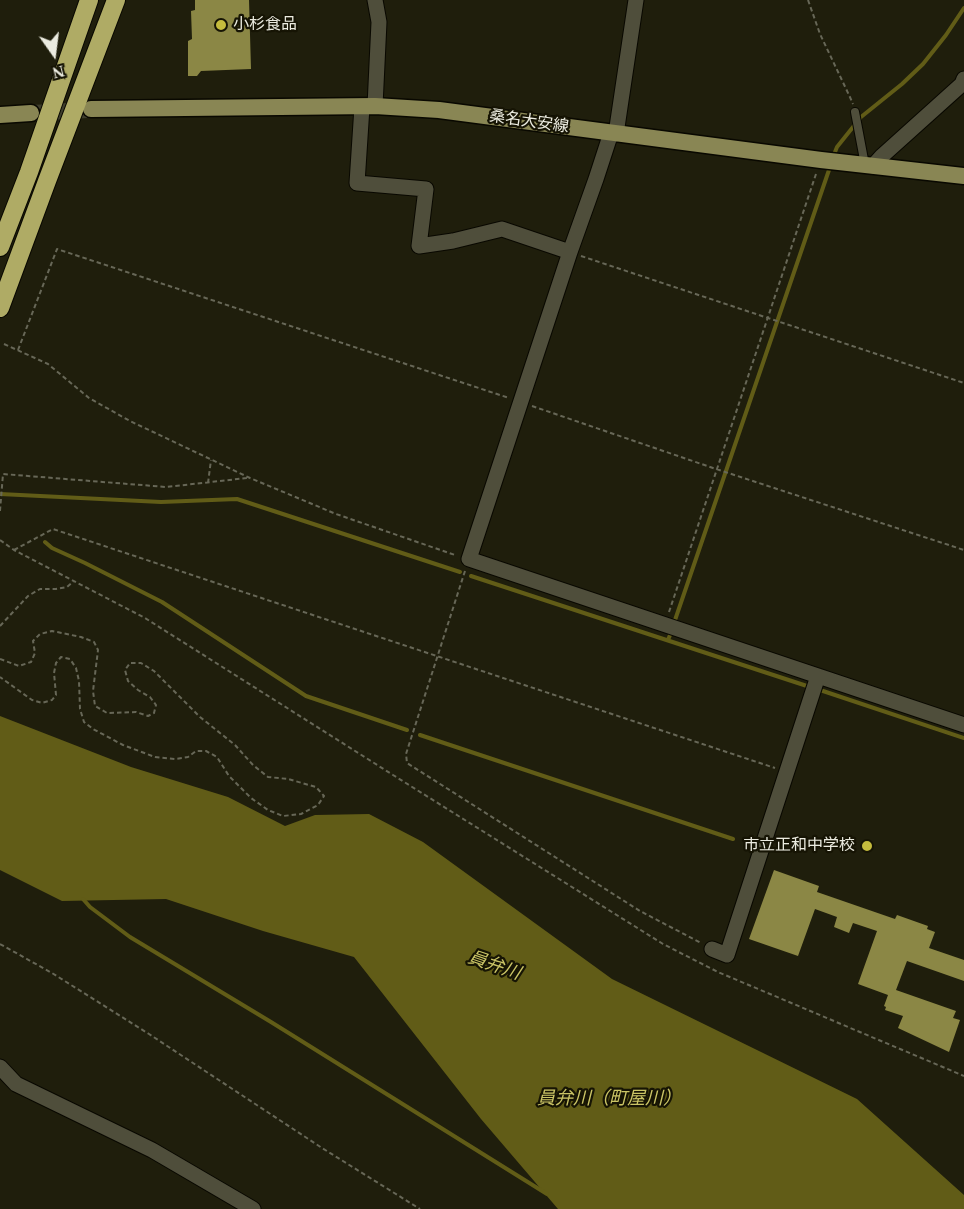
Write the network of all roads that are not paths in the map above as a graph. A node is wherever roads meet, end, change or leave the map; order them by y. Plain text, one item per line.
1 (89, 0) edge
2 (116, 0) edge
3 (375, 0) edge
4 (636, 0) edge
5 (964, 79) edge
6 (368, 106) junction
7 (91, 109) tunnel mouth
8 (31, 112) tunnel mouth
9 (855, 112) road end
10 (0, 115) edge
11 (614, 134) junction
12 (869, 166) junction
13 (964, 176) edge
14 (0, 248) edge
15 (570, 252) junction
16 (0, 308) edge
17 (815, 684) junction
18 (964, 725) edge
19 (712, 949) road end
20 (0, 1067) edge
21 (253, 1209) edge

1 - 14 highway
2 - 16 highway
3 - 6 street
4 - 11 street
5 - 12 street
6 - 7 main road, 桑名大安線
6 - 11 main road, 桑名大安線
6 - 15 street
8 - 10 main road
9 - 12 lane
11 - 12 main road, 桑名大安線
11 - 15 street
12 - 13 main road, 桑名大安線
15 - 17 street
17 - 18 street
17 - 19 street
20 - 21 street

